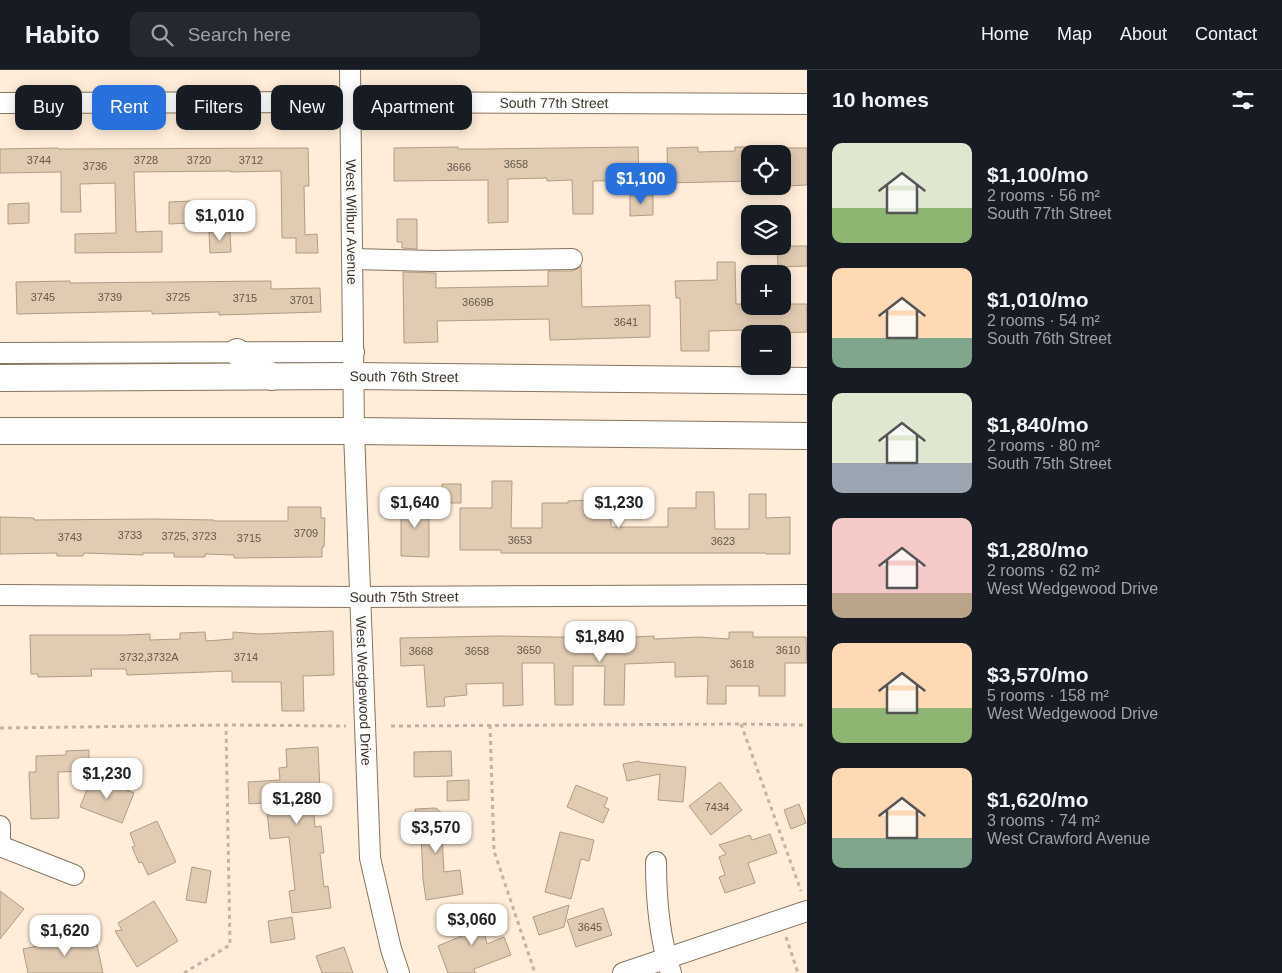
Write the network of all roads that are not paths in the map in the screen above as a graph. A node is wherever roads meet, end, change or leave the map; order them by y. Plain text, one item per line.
1 (350, 70) edge
2 (351, 102) junction
3 (0, 103) edge
4 (807, 104) edge
5 (353, 259) junction
6 (572, 259) dead end
7 (237, 352) junction
8 (0, 353) edge
9 (354, 364) junction
10 (272, 377) junction
11 (0, 378) edge
12 (807, 381) edge
13 (354, 431) junction
14 (0, 432) edge
15 (807, 436) edge
16 (0, 595) edge
17 (807, 595) edge
18 (360, 597) junction
19 (0, 826) edge
20 (0, 847) edge
21 (656, 862) dead end
22 (74, 874) dead end
23 (807, 911) edge
24 (669, 966) edge
25 (399, 973) edge
26 (623, 973) edge

1 - 2 street, West Wilbur Avenue
2 - 3 street, South 77th Street
2 - 4 street, South 77th Street
2 - 5 street, West Wilbur Avenue
5 - 6 street
5 - 9 street, West Wilbur Avenue
7 - 8 street, South 76th Street
7 - 9 street, South 76th Street
7 - 10 main road
9 - 10 main road, South 76th Street
9 - 12 main road, South 76th Street
9 - 13 street, West Wedgewood Drive
10 - 11 main road, South 76th Street
13 - 14 main road
13 - 15 main road
13 - 18 street, West Wedgewood Drive
16 - 18 street, South 75th Street
17 - 18 street, South 75th Street
18 - 25 street, West Wedgewood Drive
19 - 20 street
20 - 22 street
21 - 24 street
23 - 24 street
24 - 26 street

